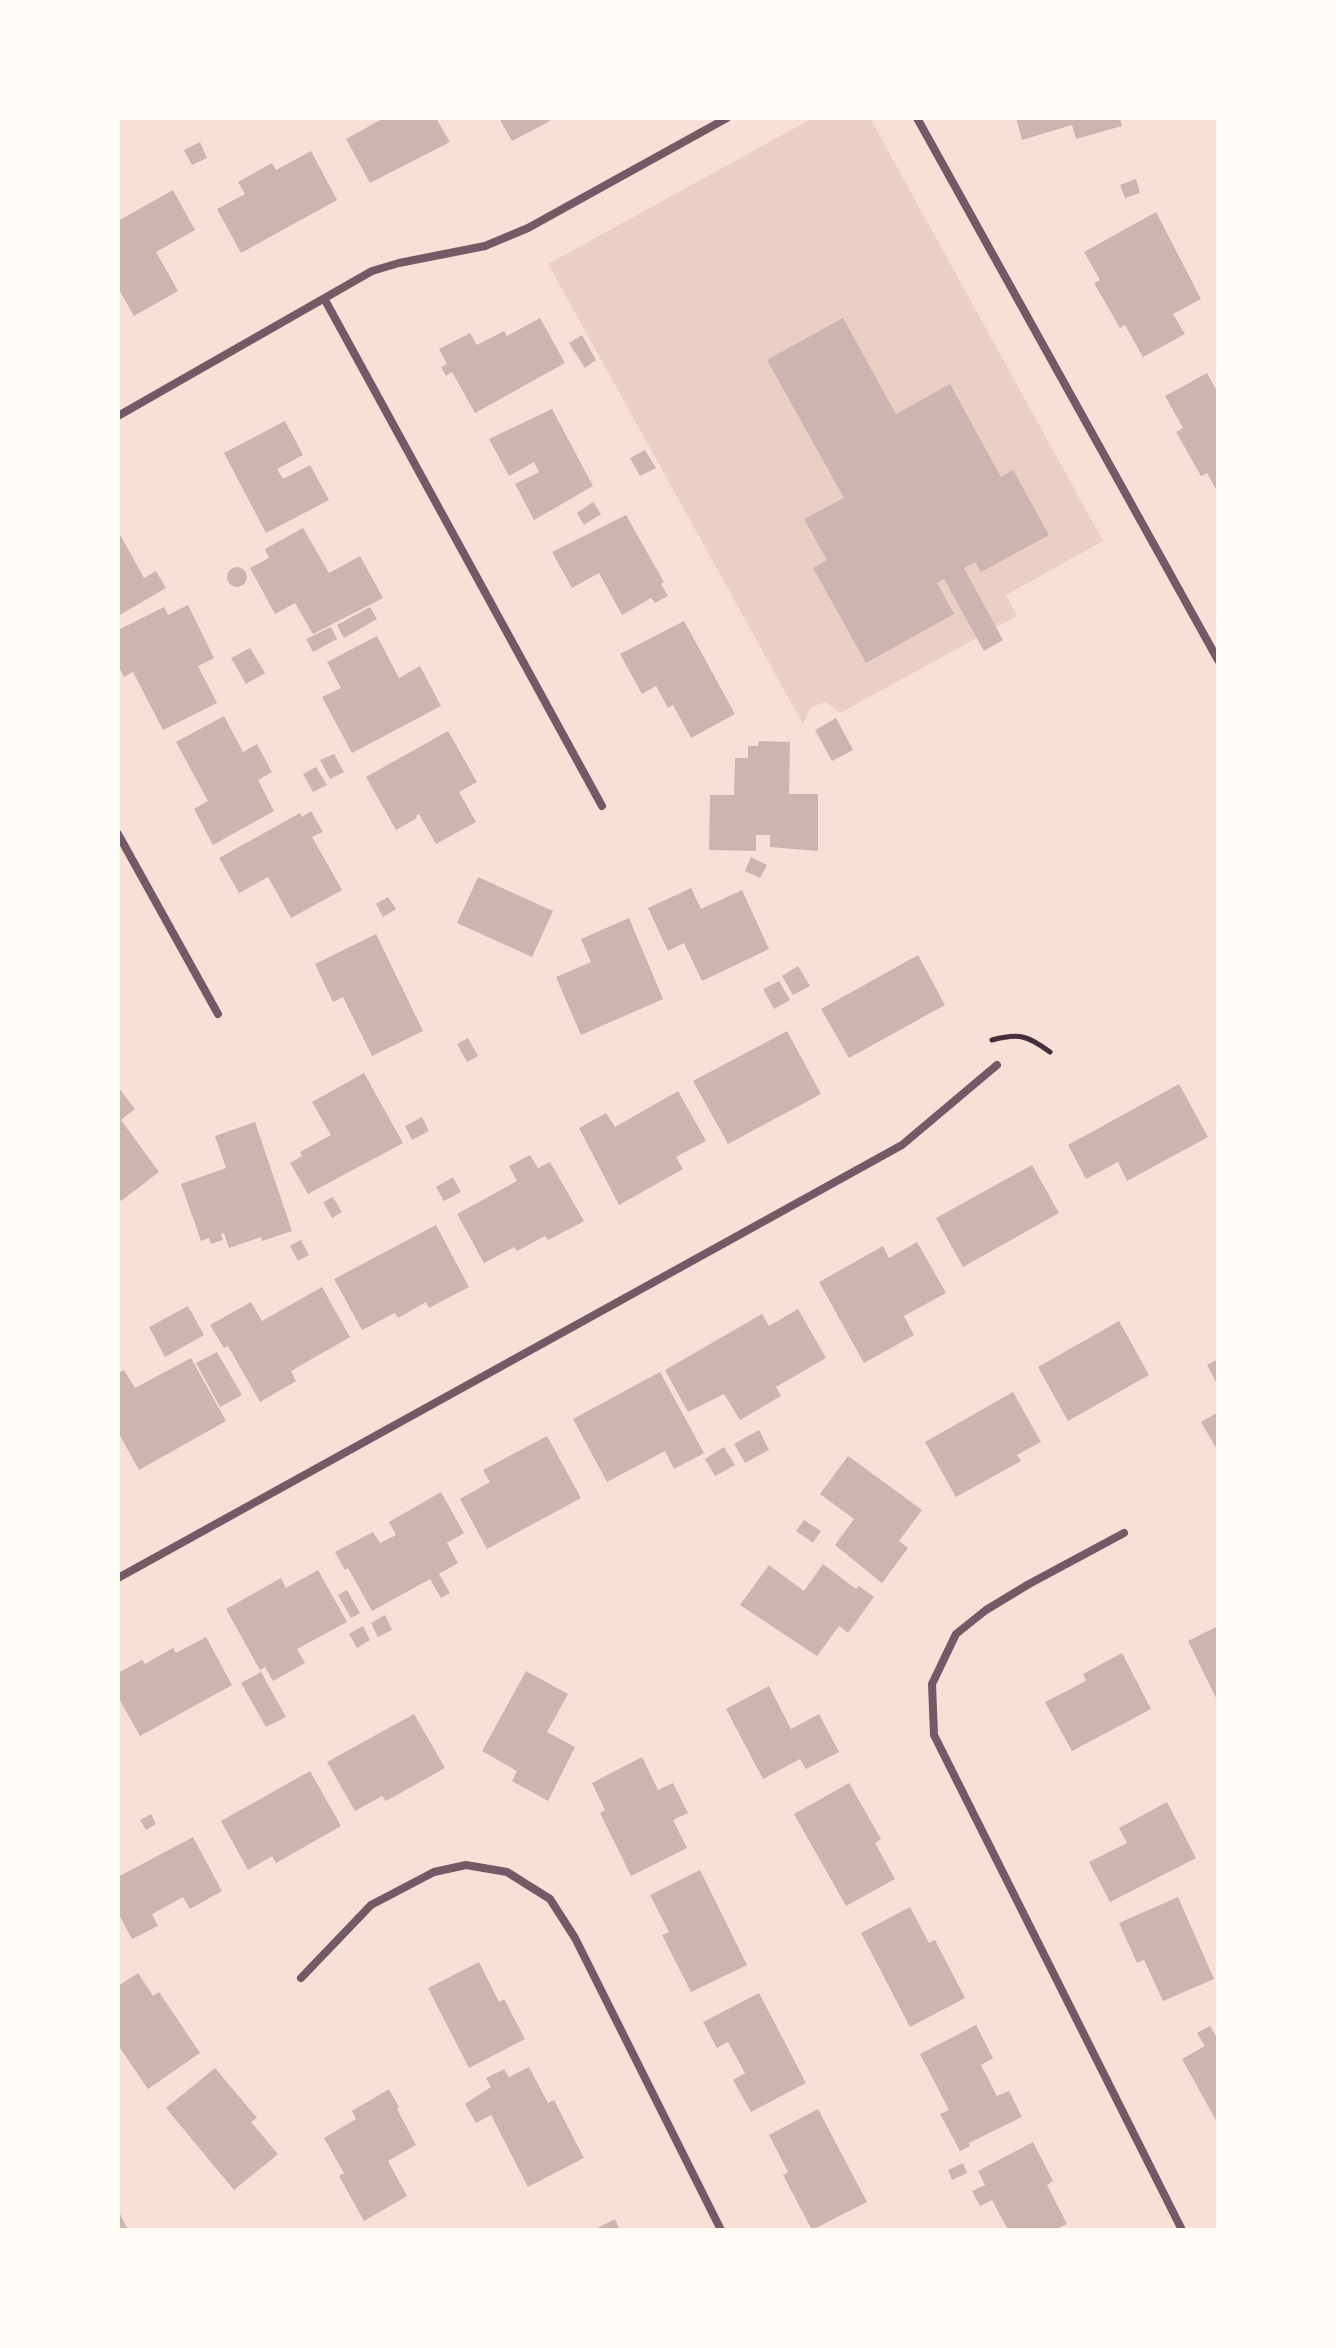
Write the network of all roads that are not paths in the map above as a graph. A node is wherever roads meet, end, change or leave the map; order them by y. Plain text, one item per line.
1 (727, 118) edge
2 (917, 118) edge
3 (325, 300) junction
4 (118, 416) edge
5 (1218, 660) edge
6 (602, 806) dead end
7 (118, 834) edge
8 (218, 1014) dead end
9 (997, 1065) dead end
10 (1124, 1533) dead end
11 (118, 1578) edge
12 (301, 1978) dead end
13 (721, 2230) edge
14 (1182, 2230) edge

1 - 3 street
2 - 5 street
3 - 4 street
3 - 6 street
7 - 8 street
9 - 11 street
10 - 14 street
12 - 13 street

